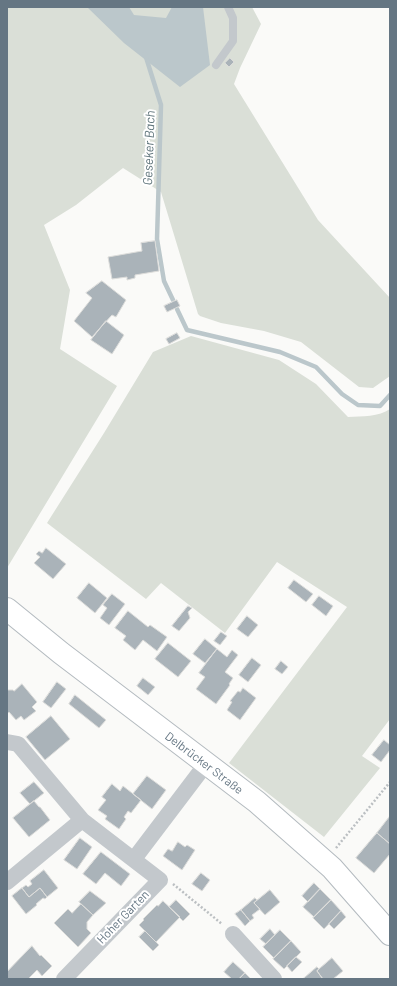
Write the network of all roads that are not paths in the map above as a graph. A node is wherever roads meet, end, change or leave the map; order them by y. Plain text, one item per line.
1 (228, 7) edge
2 (216, 65) dead end
3 (7, 609) edge
4 (7, 742) edge
5 (206, 764) junction
6 (82, 820) junction
7 (134, 859) junction
8 (7, 882) edge
9 (389, 931) edge
10 (233, 934) road end
11 (64, 979) edge
12 (274, 979) edge

1 - 2 lane
3 - 5 main road, Delbrücker Straße
4 - 6 street, Hoher Garten
5 - 7 street
5 - 9 main road, Delbrücker Straße
6 - 7 street, Hoher Garten
6 - 8 street
7 - 11 street, Hoher Garten
10 - 12 street

